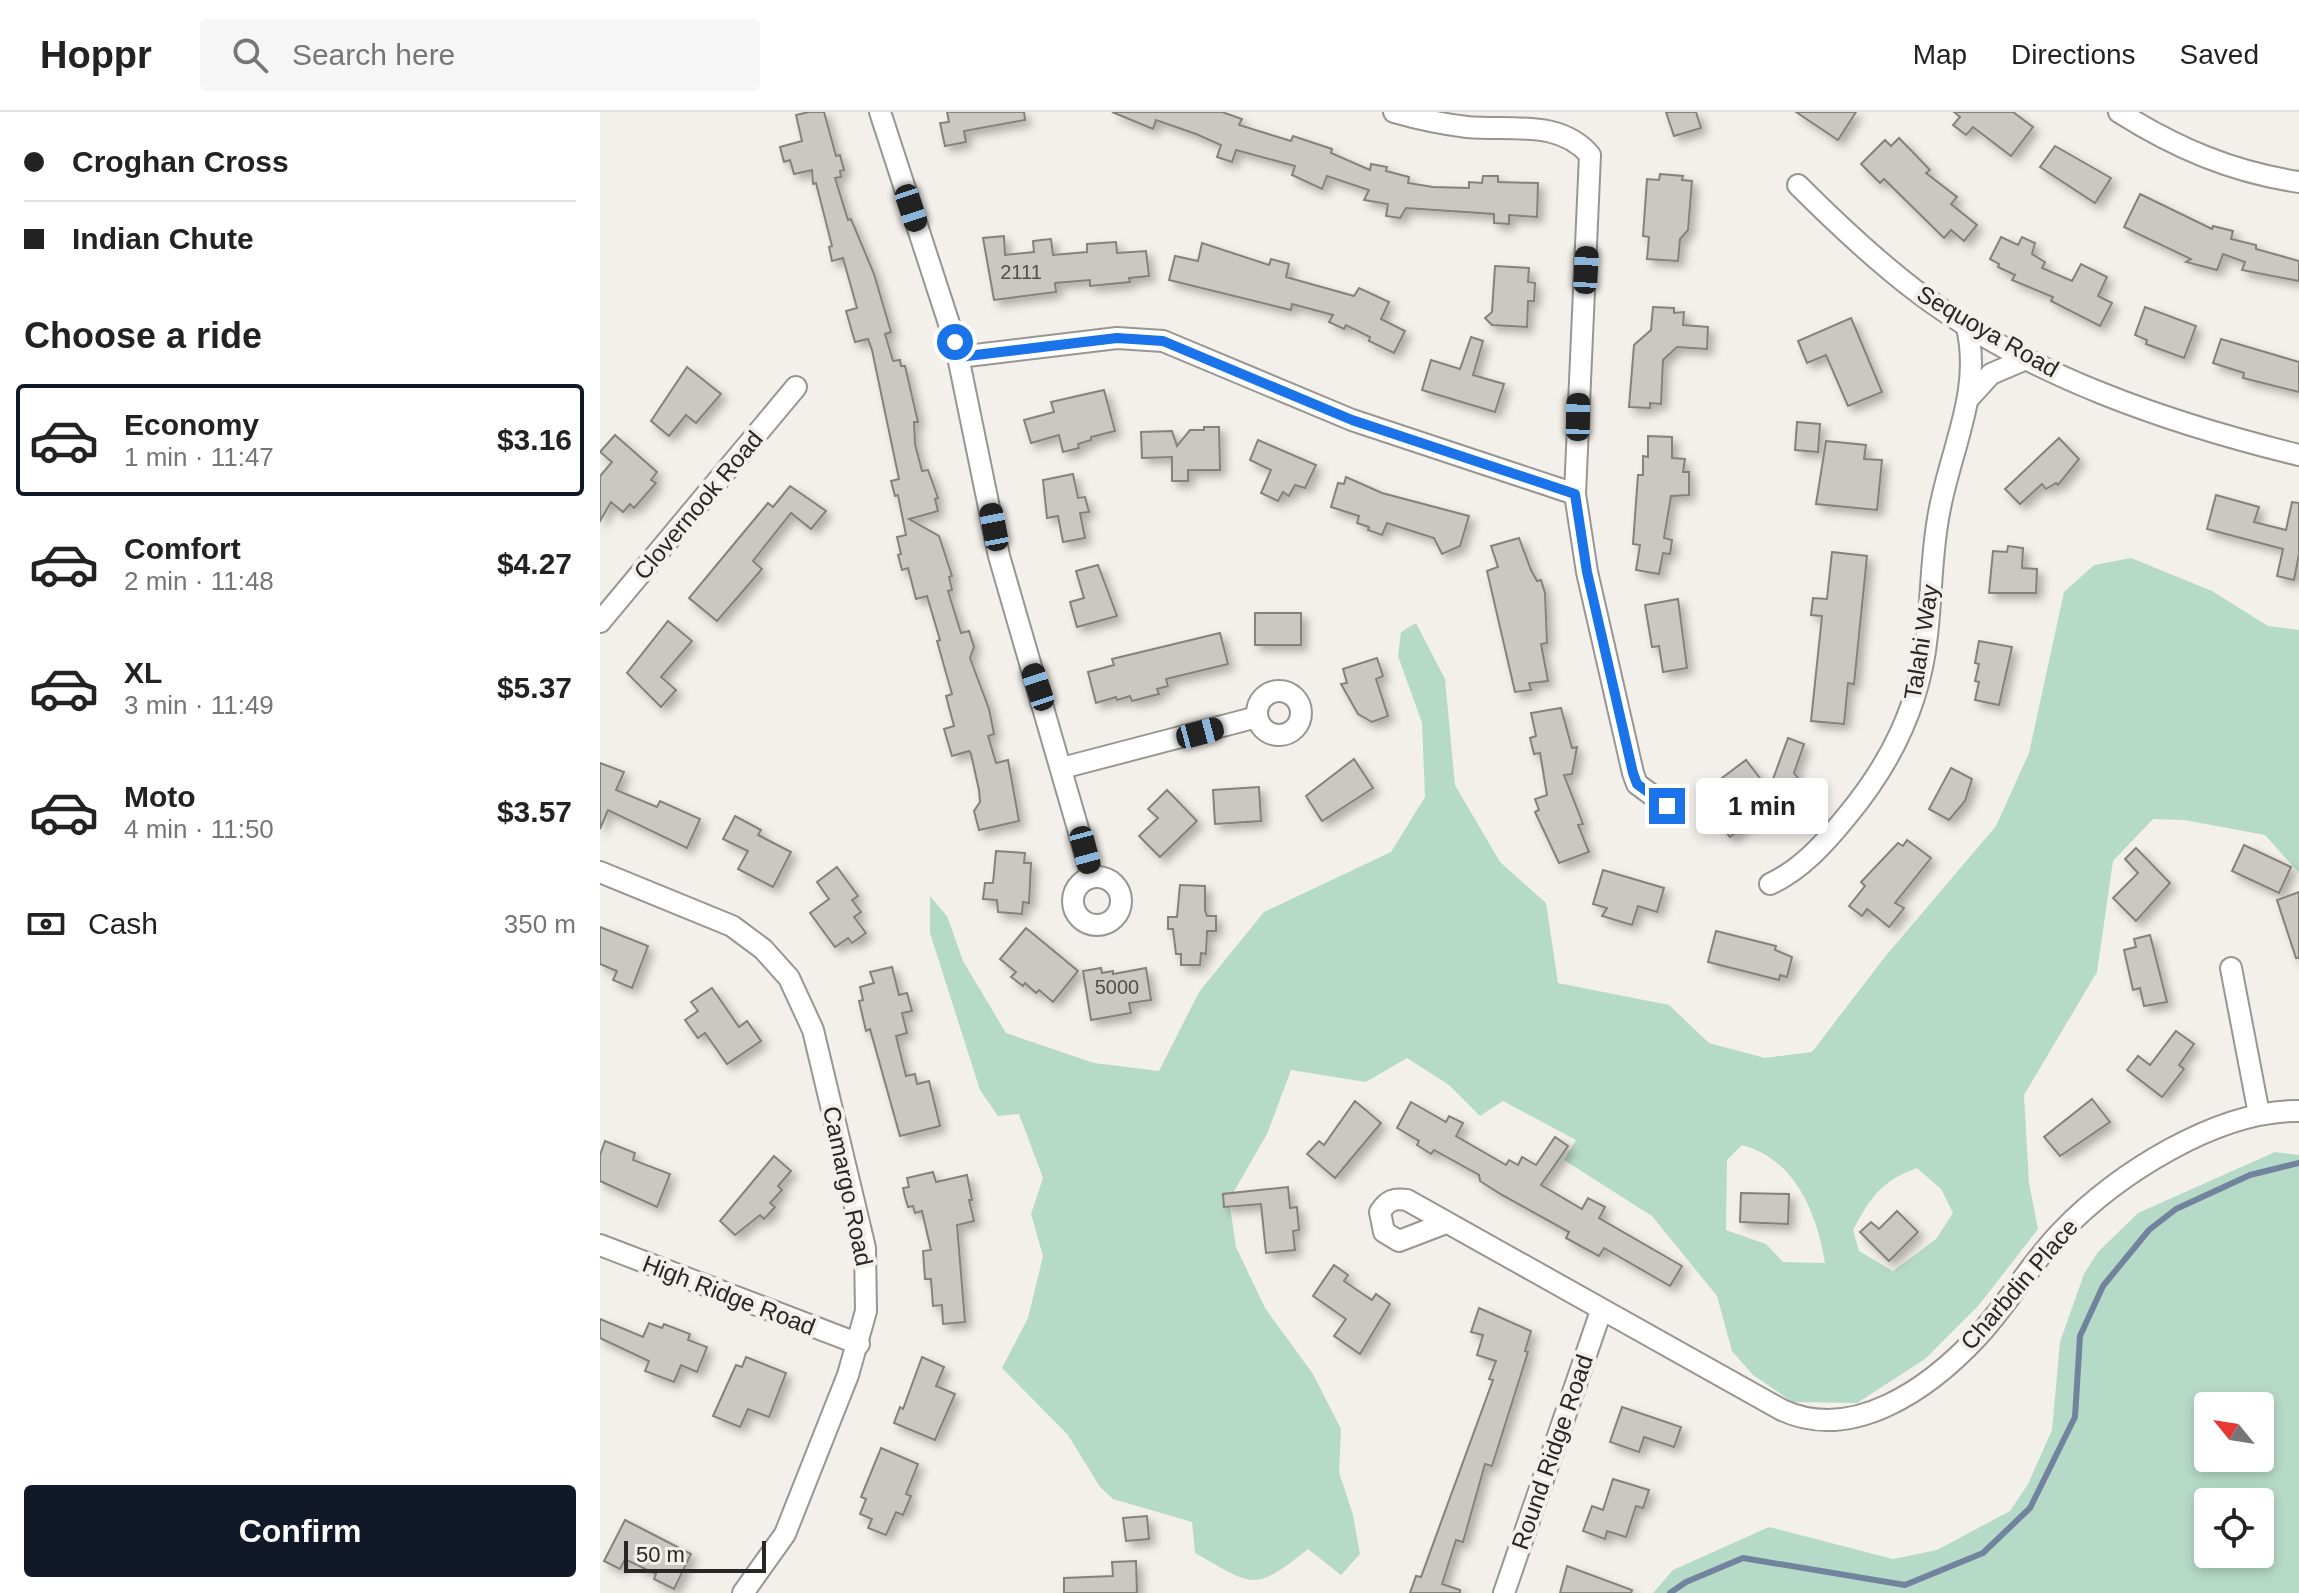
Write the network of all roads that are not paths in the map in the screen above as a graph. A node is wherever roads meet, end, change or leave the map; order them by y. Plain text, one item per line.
1 (880, 112) edge
2 (1394, 112) edge
3 (2119, 112) edge
4 (2299, 182) edge
5 (1798, 185) dead end
6 (1966, 324) junction
7 (959, 357) junction
8 (2026, 359) junction
9 (796, 387) dead end
10 (1969, 398) junction
11 (2299, 455) edge
12 (1575, 494) junction
13 (600, 622) edge
14 (1257, 717) dead end
15 (1062, 768) junction
16 (1667, 806) dead end
17 (600, 872) edge
18 (1092, 877) dead end
19 (1770, 884) dead end
20 (2231, 968) dead end
21 (2299, 1111) edge
22 (2259, 1114) junction
23 (1446, 1223) dead end
24 (600, 1245) edge
25 (1601, 1311) junction
26 (859, 1344) junction
27 (743, 1593) edge
28 (1504, 1593) edge

1 - 7 street
2 - 12 street
3 - 4 street
5 - 6 street, Sequoya Road
6 - 8 street, Sequoya Road
6 - 10 street, Talahi Way
7 - 12 street
7 - 15 street
8 - 10 street
8 - 11 street, Sequoya Road
9 - 13 street, Clovernook Road
10 - 19 street, Talahi Way
12 - 16 street
14 - 15 street
15 - 18 street
17 - 26 street, Camargo Road
20 - 22 street
21 - 22 street, Charbdin Place
22 - 25 street, Charbdin Place
23 - 25 street, Charbdin Place
24 - 26 street, High Ridge Road
25 - 28 street, Round Ridge Road
26 - 27 street, Camargo Road

